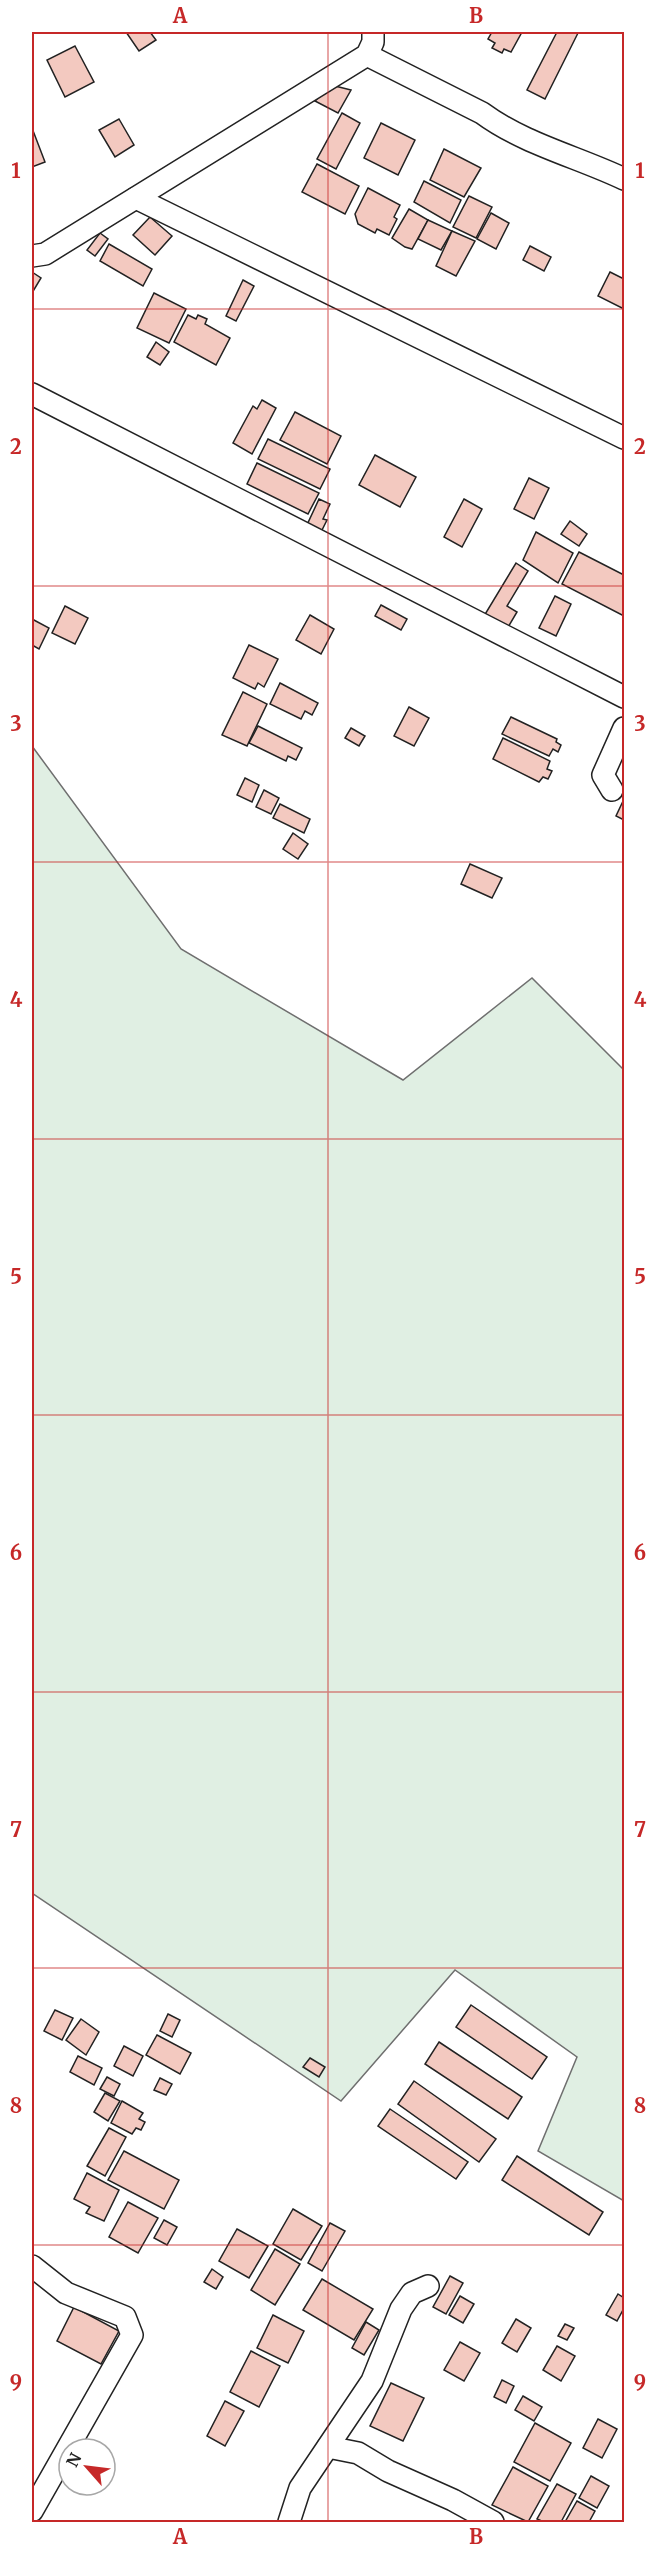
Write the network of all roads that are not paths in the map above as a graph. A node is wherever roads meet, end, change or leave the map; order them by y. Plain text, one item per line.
1 (373, 32) edge
2 (366, 55) junction
3 (624, 179) edge
4 (136, 198) junction
5 (32, 256) edge
6 (32, 394) edge
7 (624, 438) edge
8 (624, 697) edge
9 (624, 728) edge
10 (612, 790) dead end
11 (32, 2266) edge
12 (428, 2286) dead end
13 (328, 2447) junction
14 (32, 2511) edge
15 (289, 2523) edge
16 (493, 2523) edge

1 - 2 street
2 - 3 street
2 - 4 street
4 - 5 street
4 - 7 street
6 - 8 street
9 - 10 street
11 - 14 street
12 - 13 street
13 - 15 street
13 - 16 street

